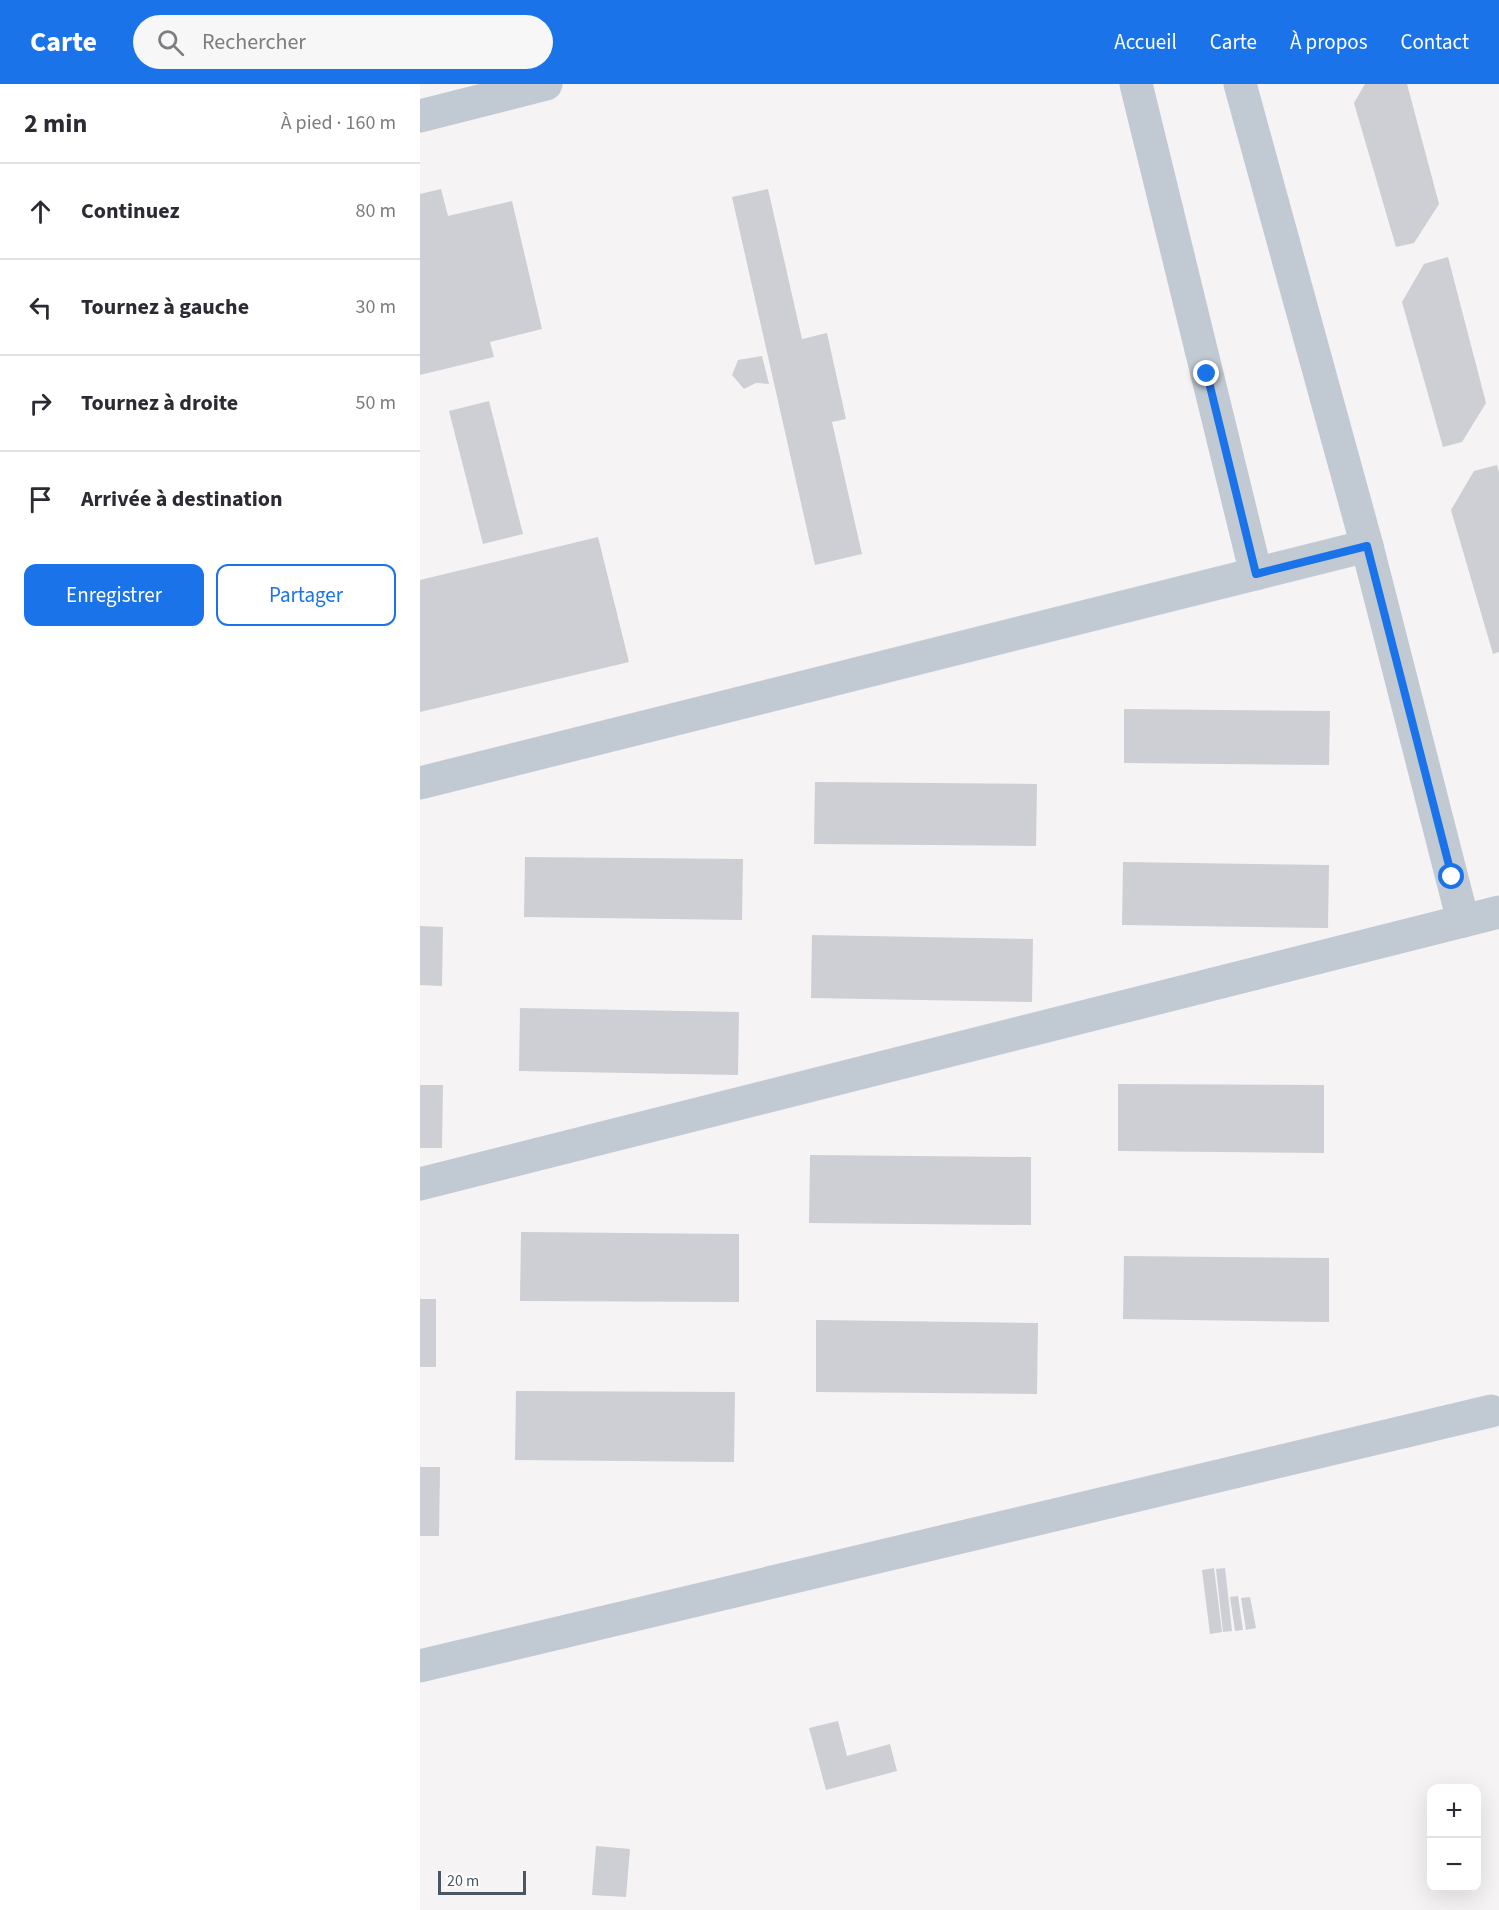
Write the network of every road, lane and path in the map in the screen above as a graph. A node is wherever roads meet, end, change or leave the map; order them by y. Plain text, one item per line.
1 (546, 84) edge
2 (1136, 84) edge
3 (1240, 84) edge
4 (420, 116) edge
5 (1367, 546) junction
6 (1256, 574) junction
7 (420, 783) edge
8 (1499, 912) edge
9 (1463, 921) junction
10 (420, 1184) edge
11 (1491, 1411) dead end
12 (420, 1666) edge

1 - 4 street
2 - 6 street
3 - 5 street
5 - 6 street
5 - 9 street
6 - 7 street
8 - 9 street
9 - 10 street
11 - 12 street

